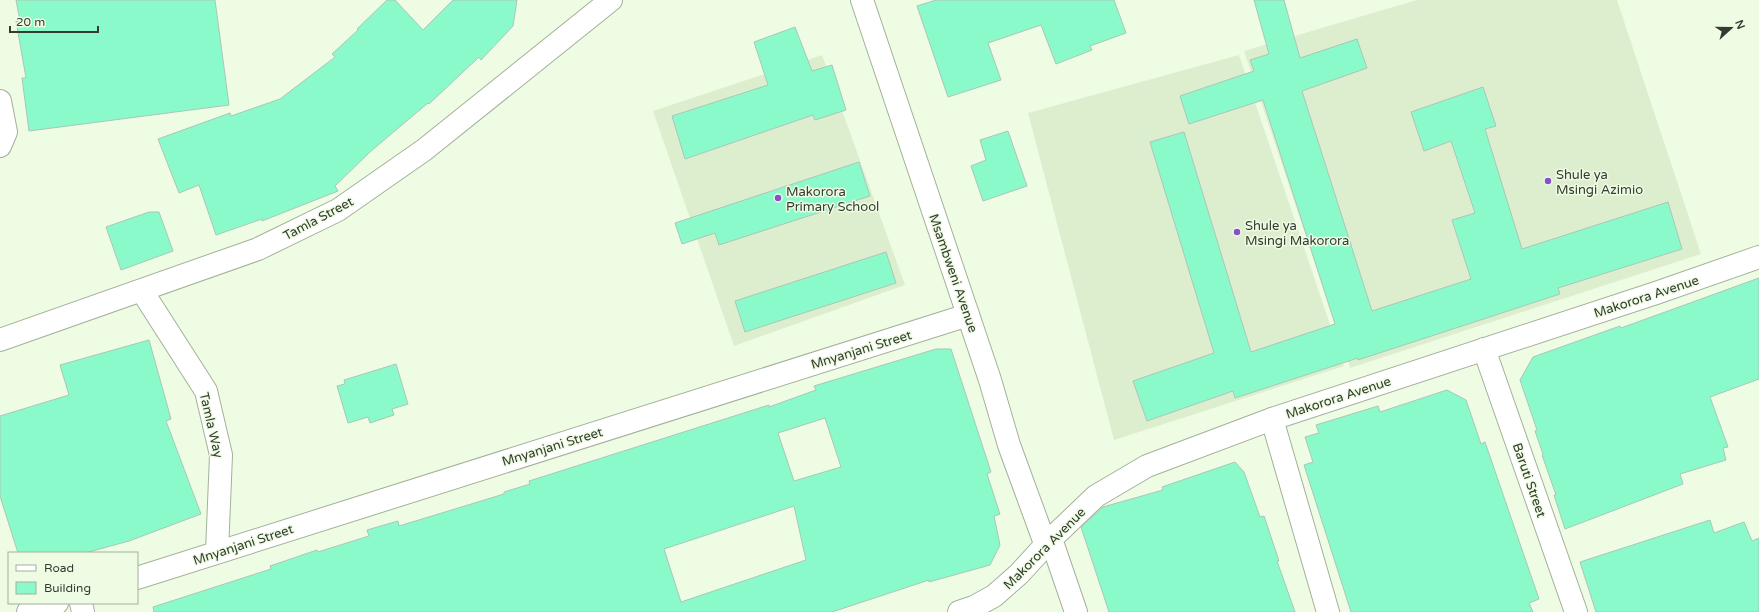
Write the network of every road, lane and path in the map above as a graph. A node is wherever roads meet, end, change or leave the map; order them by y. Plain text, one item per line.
1 (612, 0) edge
2 (862, 0) edge
3 (0, 101) edge
4 (0, 146) edge
5 (1759, 257) edge
6 (142, 291) junction
7 (968, 315) junction
8 (0, 340) edge
9 (1484, 349) junction
10 (1272, 419) junction
11 (1048, 543) junction
12 (217, 552) junction
13 (138, 578) edge
14 (54, 604) edge
15 (28, 612) edge
16 (959, 612) edge
17 (1076, 612) edge
18 (1328, 612) edge
19 (1576, 612) edge

1 - 6 street, Tamla Street
2 - 7 street, Msambweni Avenue
3 - 4 street
5 - 9 street, Makorora Avenue
6 - 8 street, Tamla Street
6 - 12 street, Tamla Way
7 - 11 street, Msambweni Avenue
7 - 12 street, Mnyanjani Street
9 - 10 street, Makorora Avenue
9 - 19 street, Baruti Street
10 - 11 street, Makorora Avenue
10 - 18 street
11 - 16 street, Makorora Avenue
11 - 17 street, Msambweni Avenue
12 - 13 street, Mnyanjani Street
14 - 15 street

